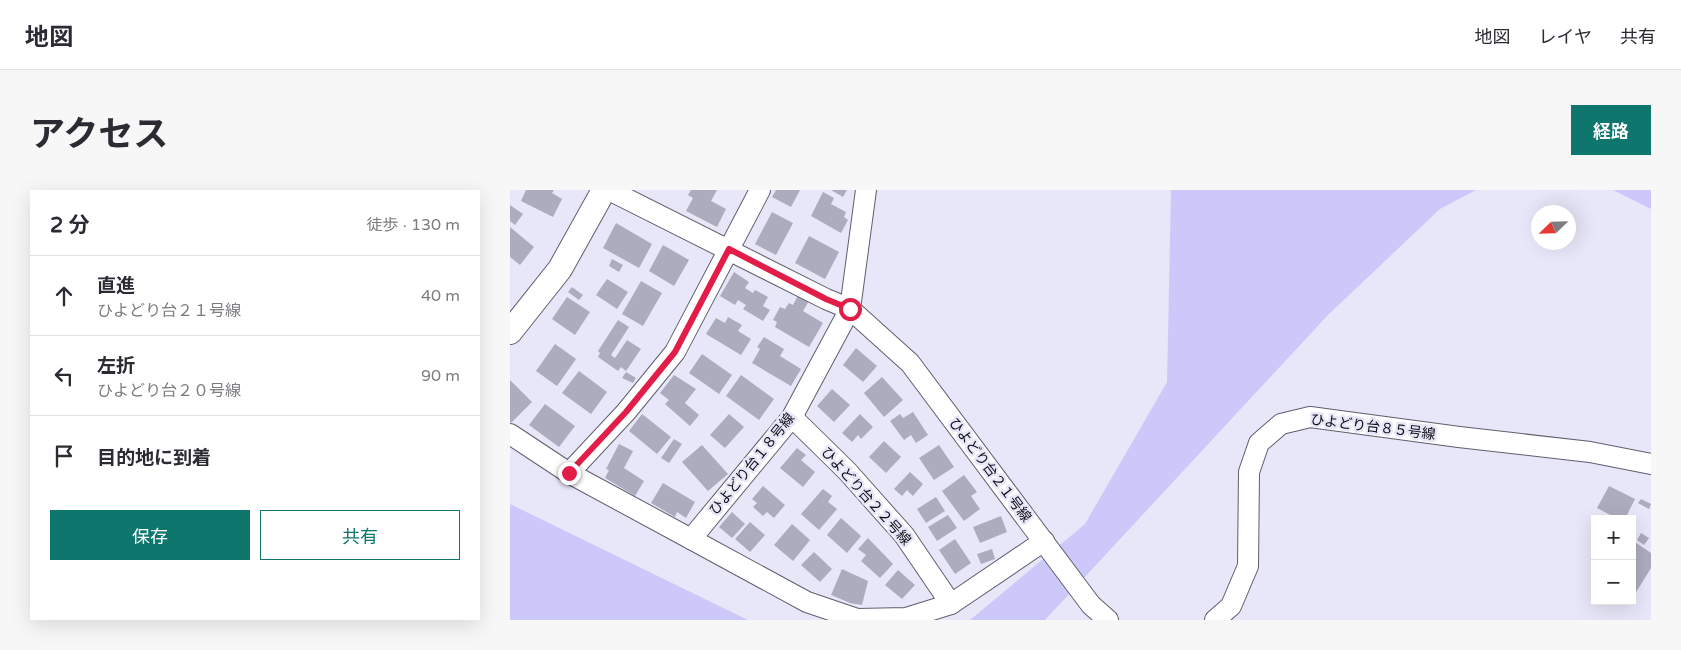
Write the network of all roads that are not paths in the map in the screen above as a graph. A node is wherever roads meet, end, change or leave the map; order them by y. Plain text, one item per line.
1 (604, 190) edge
2 (609, 190) edge
3 (760, 190) edge
4 (866, 190) edge
5 (729, 249) junction
6 (850, 309) junction
7 (510, 332) edge
8 (792, 417) junction
9 (510, 434) edge
10 (1651, 464) edge
11 (569, 473) junction
12 (691, 538) junction
13 (1044, 541) junction
14 (951, 604) junction
15 (1108, 620) edge
16 (1215, 620) edge

1 - 7 street
2 - 5 street, ひよどり台２１号線
3 - 5 street
4 - 6 street, ひよどり台１８号線
5 - 6 street, ひよどり台２１号線
5 - 11 street
6 - 8 street, ひよどり台１８号線
6 - 13 street, ひよどり台２１号線
8 - 12 street, ひよどり台１８号線
8 - 14 street, ひよどり台２２号線
9 - 11 street
10 - 16 street, ひよどり台８５号線
11 - 12 street
12 - 14 street
13 - 14 street
13 - 15 street

